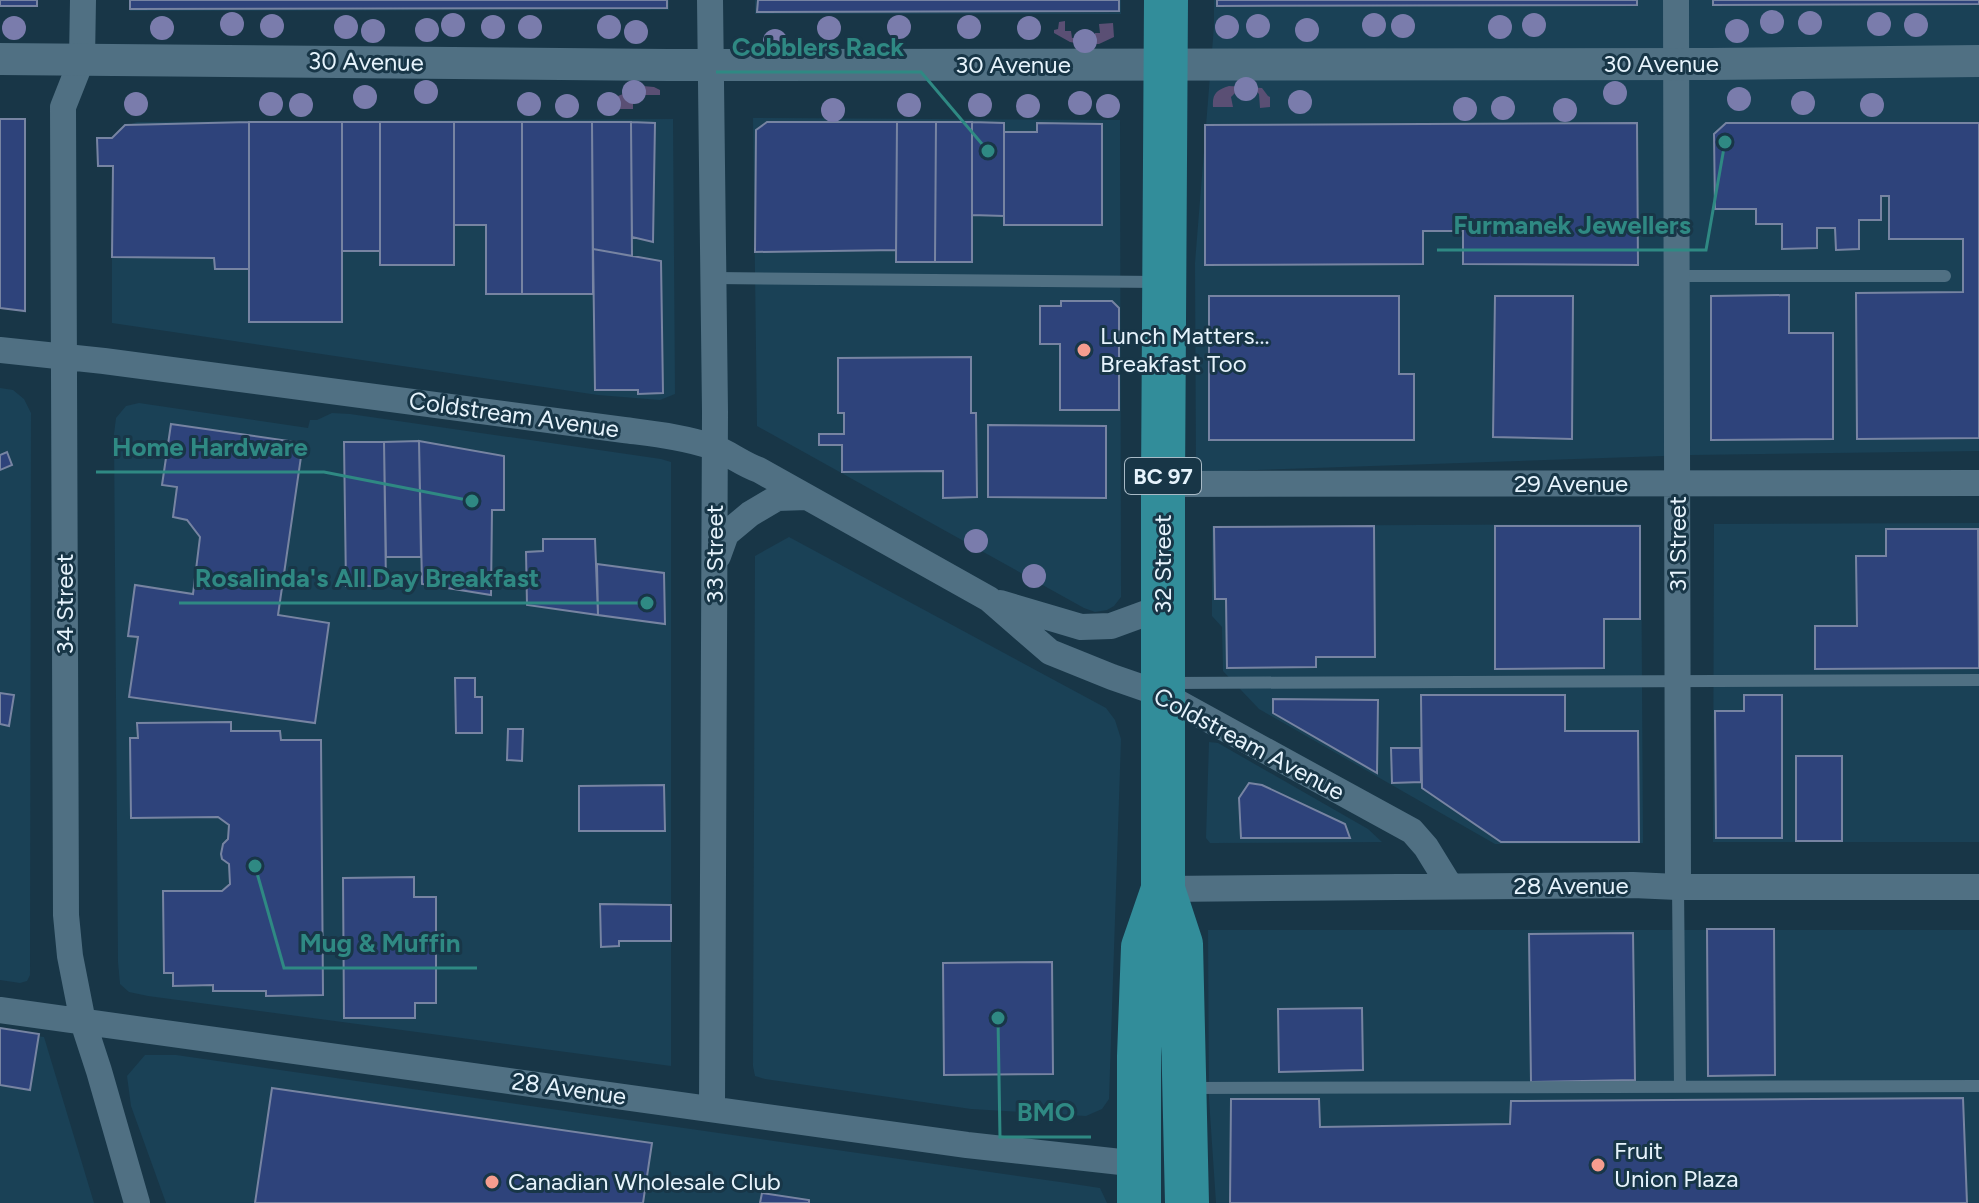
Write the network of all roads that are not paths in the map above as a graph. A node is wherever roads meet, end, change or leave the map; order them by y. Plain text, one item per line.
1 (83, 0) edge
2 (710, 0) edge
3 (1166, 0) edge
4 (1676, 0) edge
5 (0, 59) edge
6 (82, 59) junction
7 (1979, 61) edge
8 (1166, 64) junction
9 (1675, 64) junction
10 (711, 65) junction
11 (1676, 276) junction
12 (1945, 276) dead end
13 (714, 278) junction
14 (1164, 282) junction
15 (0, 350) edge
16 (63, 356) junction
17 (715, 448) junction
18 (1979, 483) edge
19 (1163, 484) junction
20 (1677, 484) junction
21 (807, 497) junction
22 (714, 564) junction
23 (989, 599) junction
24 (1163, 607) junction
25 (1979, 680) edge
26 (1678, 681) junction
27 (1164, 689) junction
28 (1450, 886) junction
29 (1678, 887) junction
30 (1979, 887) edge
31 (1163, 889) junction
32 (0, 1010) edge
33 (83, 1022) junction
34 (1979, 1086) edge
35 (1680, 1087) junction
36 (1184, 1088) junction
37 (712, 1108) junction
38 (1139, 1184) edge
39 (137, 1203) edge
40 (1187, 1203) edge

1 - 6 street, 34 Street
2 - 10 street, 33 Street
3 - 8 highway, 32 Street / BC 97
4 - 9 street, 31 Street
5 - 6 street, 30 Avenue
6 - 10 street, 30 Avenue
6 - 16 street, 34 Street
7 - 9 street, 30 Avenue
8 - 9 street, 30 Avenue
8 - 10 street, 30 Avenue
8 - 14 highway, 32 Street / BC 97
9 - 11 street, 31 Street
10 - 13 street, 33 Street
11 - 12 lane
11 - 20 street, 31 Street
13 - 14 lane
13 - 17 street, 33 Street
14 - 19 highway, 32 Street / BC 97
15 - 16 street, Coldstream Avenue
16 - 17 street, Coldstream Avenue
16 - 33 street, 34 Street
17 - 21 street, Coldstream Avenue
17 - 22 street, 33 Street
18 - 20 street, 29 Avenue
19 - 20 street, 29 Avenue
19 - 24 highway, 32 Street / BC 97
20 - 26 street, 31 Street
21 - 22 street
21 - 23 street, Coldstream Avenue
22 - 37 street, 33 Street
23 - 24 street, Coldstream Avenue
23 - 27 street, Coldstream Avenue
24 - 27 highway, 32 Street / BC 97
25 - 26 lane
26 - 27 lane
26 - 29 street, 31 Street
27 - 28 street, Coldstream Avenue
27 - 31 highway, 32 Street / BC 97
28 - 29 street, 28 Avenue
28 - 31 street, 28 Avenue
29 - 30 street, 28 Avenue
29 - 35 lane, 31 Street
31 - 36 highway, 32 Street / BC 97
31 - 38 highway, 32 Street / BC 97
32 - 33 street, 28 Avenue
33 - 37 street, 28 Avenue
33 - 39 street, 34 Street
34 - 35 lane
35 - 36 lane
36 - 40 highway, 32 Street / BC 97
37 - 38 street, 28 Avenue

